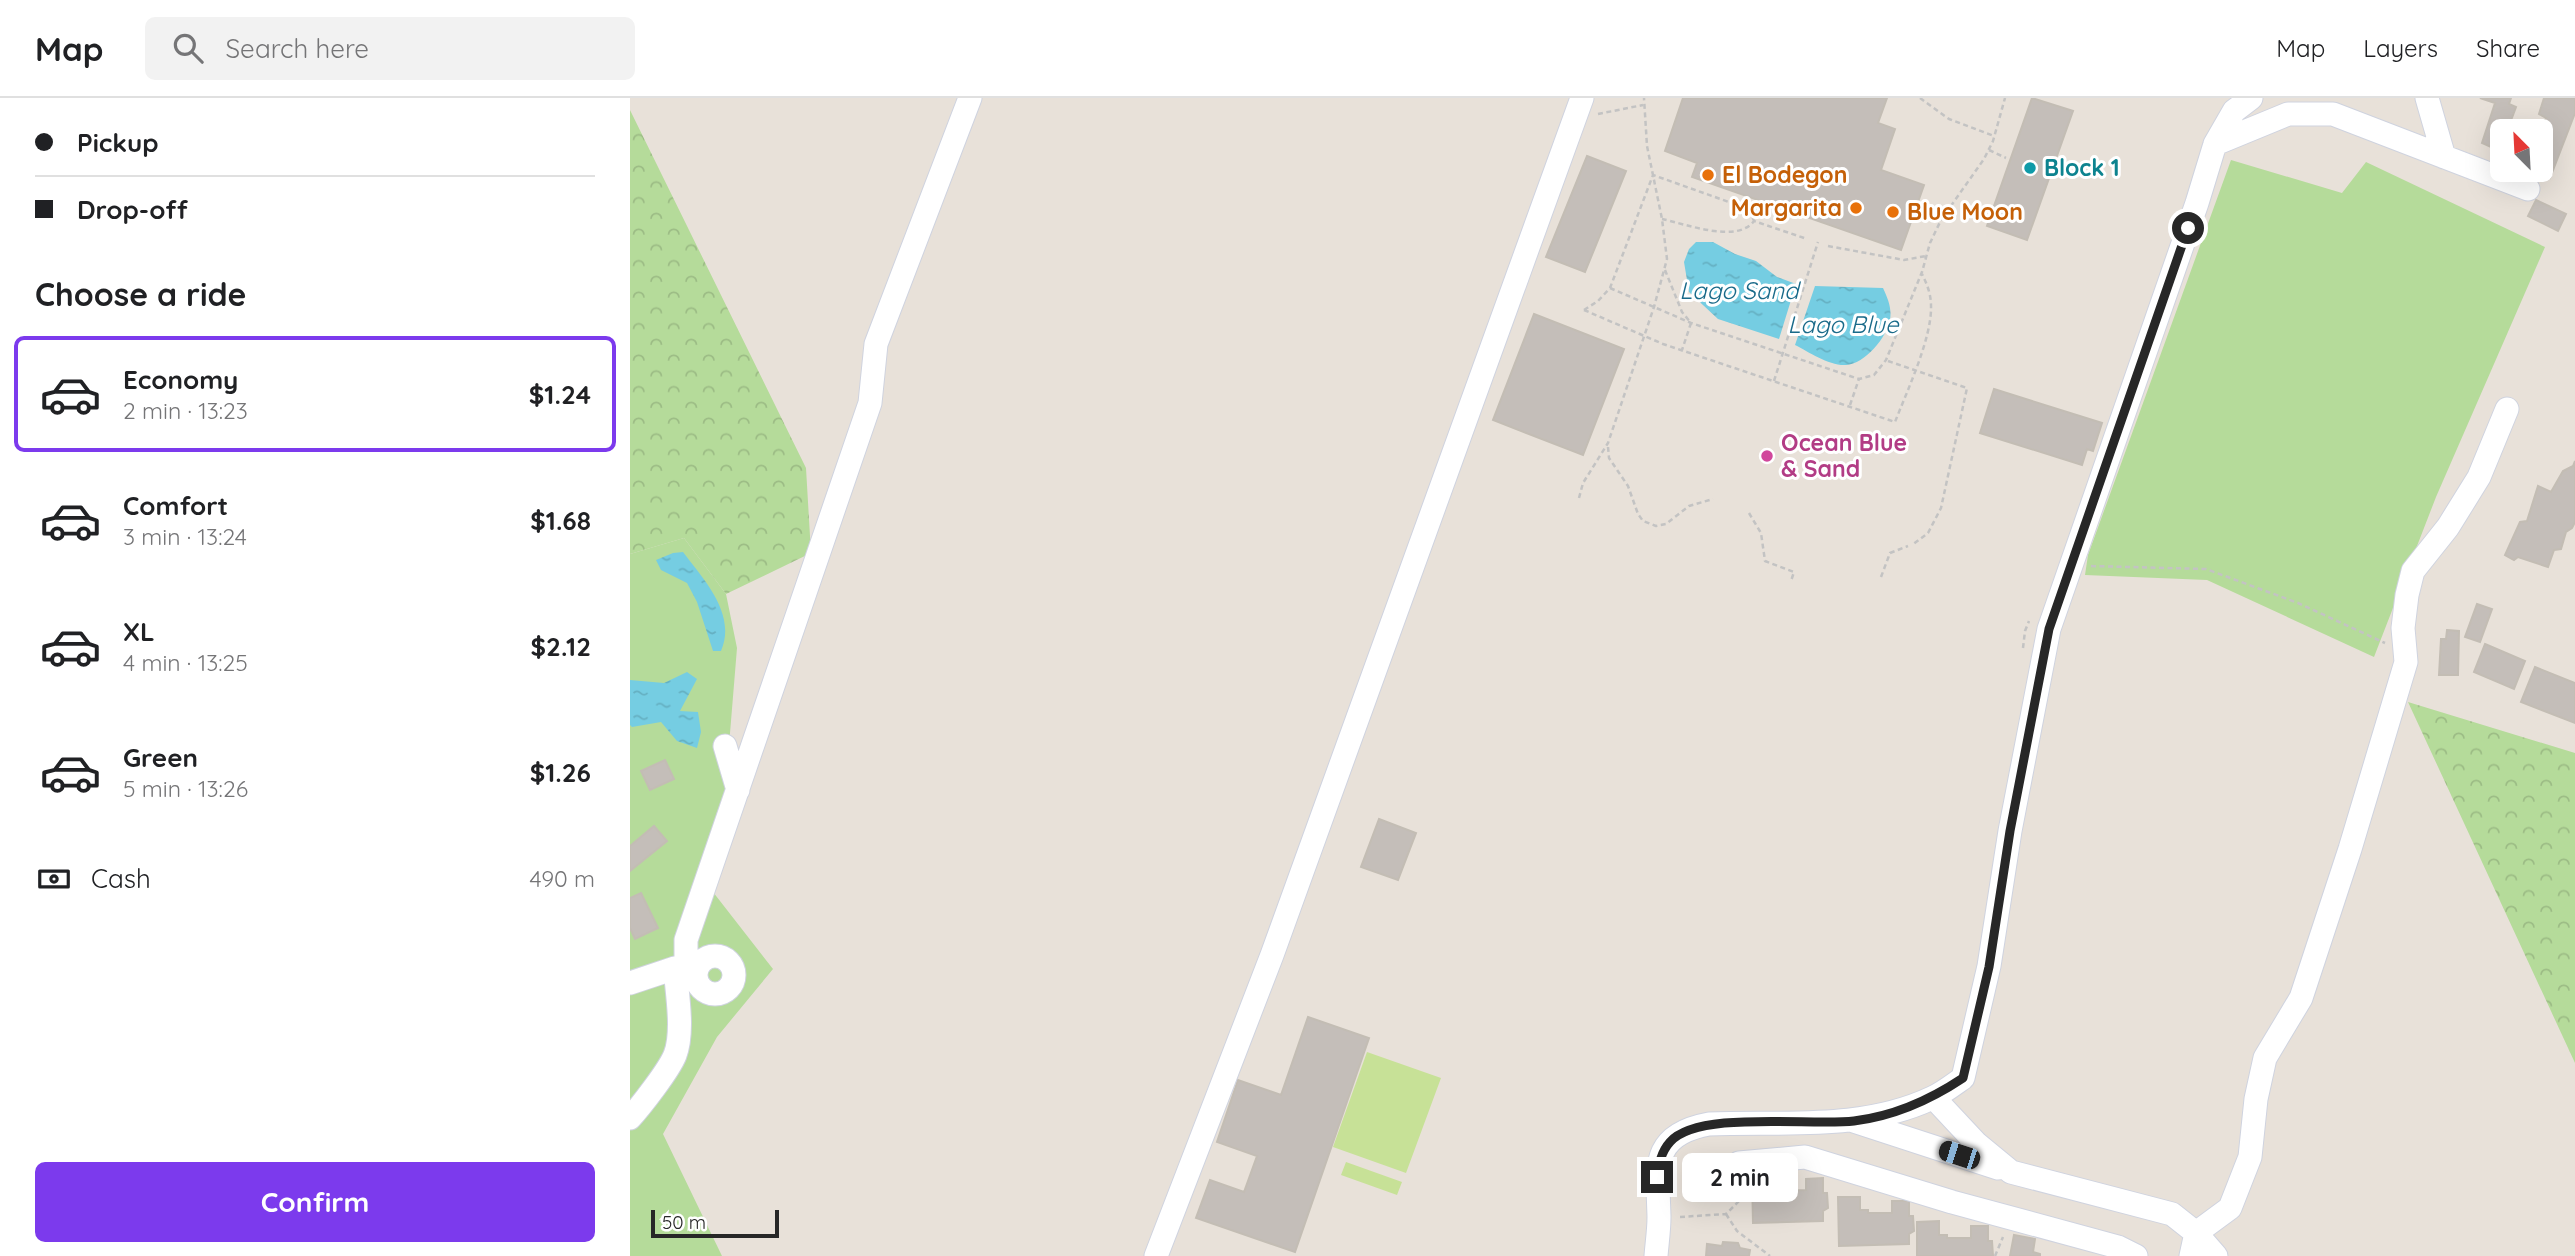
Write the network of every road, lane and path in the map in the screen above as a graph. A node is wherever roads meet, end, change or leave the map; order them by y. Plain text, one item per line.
1 (970, 98) edge
2 (1644, 98) edge
3 (1920, 98) edge
4 (2005, 98) edge
5 (2251, 98) edge
6 (2297, 98) edge
7 (2427, 98) edge
8 (1643, 105) junction
9 (1578, 109) edge
10 (1994, 136) junction
11 (2215, 144) junction
12 (1989, 150) junction
13 (2444, 157) junction
14 (2006, 158) dead end
15 (1653, 175) junction
16 (2528, 189) dead end
17 (1662, 219) junction
18 (1754, 221) junction
19 (1807, 239) dead end
20 (1818, 242) dead end
21 (1828, 246) dead end
22 (1926, 256) junction
23 (1665, 270) junction
24 (1922, 272) junction
25 (1609, 288) junction
26 (1654, 307) junction
27 (1690, 323) junction
28 (1644, 334) junction
29 (1682, 350) junction
30 (1783, 354) junction
31 (1886, 360) junction
32 (1916, 370) junction
33 (1859, 379) junction
34 (1774, 381) junction
35 (1850, 407) junction
36 (2507, 409) dead end
37 (1608, 443) junction
38 (1579, 498) dead end
39 (1713, 499) dead end
40 (1749, 513) dead end
41 (2071, 566) junction
42 (1881, 577) dead end
43 (1791, 582) dead end
44 (2405, 649) junction
45 (724, 746) dead end
46 (738, 790) junction
47 (686, 968) junction
48 (630, 983) edge
49 (1934, 1097) junction
50 (630, 1118) edge
51 (1854, 1121) junction
52 (1739, 1163) joint
53 (2011, 1172) junction
54 (1726, 1214) junction
55 (1659, 1219) junction
56 (2196, 1233) junction
57 (1156, 1256) edge
58 (1656, 1256) edge
59 (1770, 1256) edge
60 (2136, 1256) edge
61 (2191, 1256) edge
62 (2216, 1256) edge

1 - 46 street
2 - 8 path
3 - 10 path
4 - 10 path
5 - 11 street
6 - 11 street
7 - 13 street
8 - 9 path
8 - 15 path
9 - 57 street
10 - 12 path
11 - 13 street
11 - 41 street
12 - 14 path
12 - 22 path
13 - 16 street
15 - 17 path
15 - 18 path
15 - 25 path
17 - 18 path
17 - 23 path
18 - 19 path
20 - 30 path
21 - 22 path
22 - 24 path
23 - 26 path
23 - 27 path
24 - 31 path
24 - 32 path
25 - 26 path
25 - 28 path
26 - 27 path
26 - 28 path
27 - 29 path
27 - 30 path
28 - 29 path
28 - 37 path
29 - 34 path
30 - 33 path
30 - 34 path
31 - 32 path
31 - 33 path
32 - 35 path
32 - 42 path
33 - 35 path
34 - 35 path
36 - 44 street
37 - 38 path
37 - 39 path
40 - 43 path
41 - 44 path
41 - 49 street
44 - 56 street
45 - 46 street
46 - 47 street
47 - 48 street
47 - 50 street
49 - 51 street
49 - 53 street
51 - 53 street
51 - 55 street
52 - 54 path
52 - 60 street
53 - 56 street
54 - 55 path
54 - 59 path
55 - 58 street
56 - 61 street
56 - 62 street

